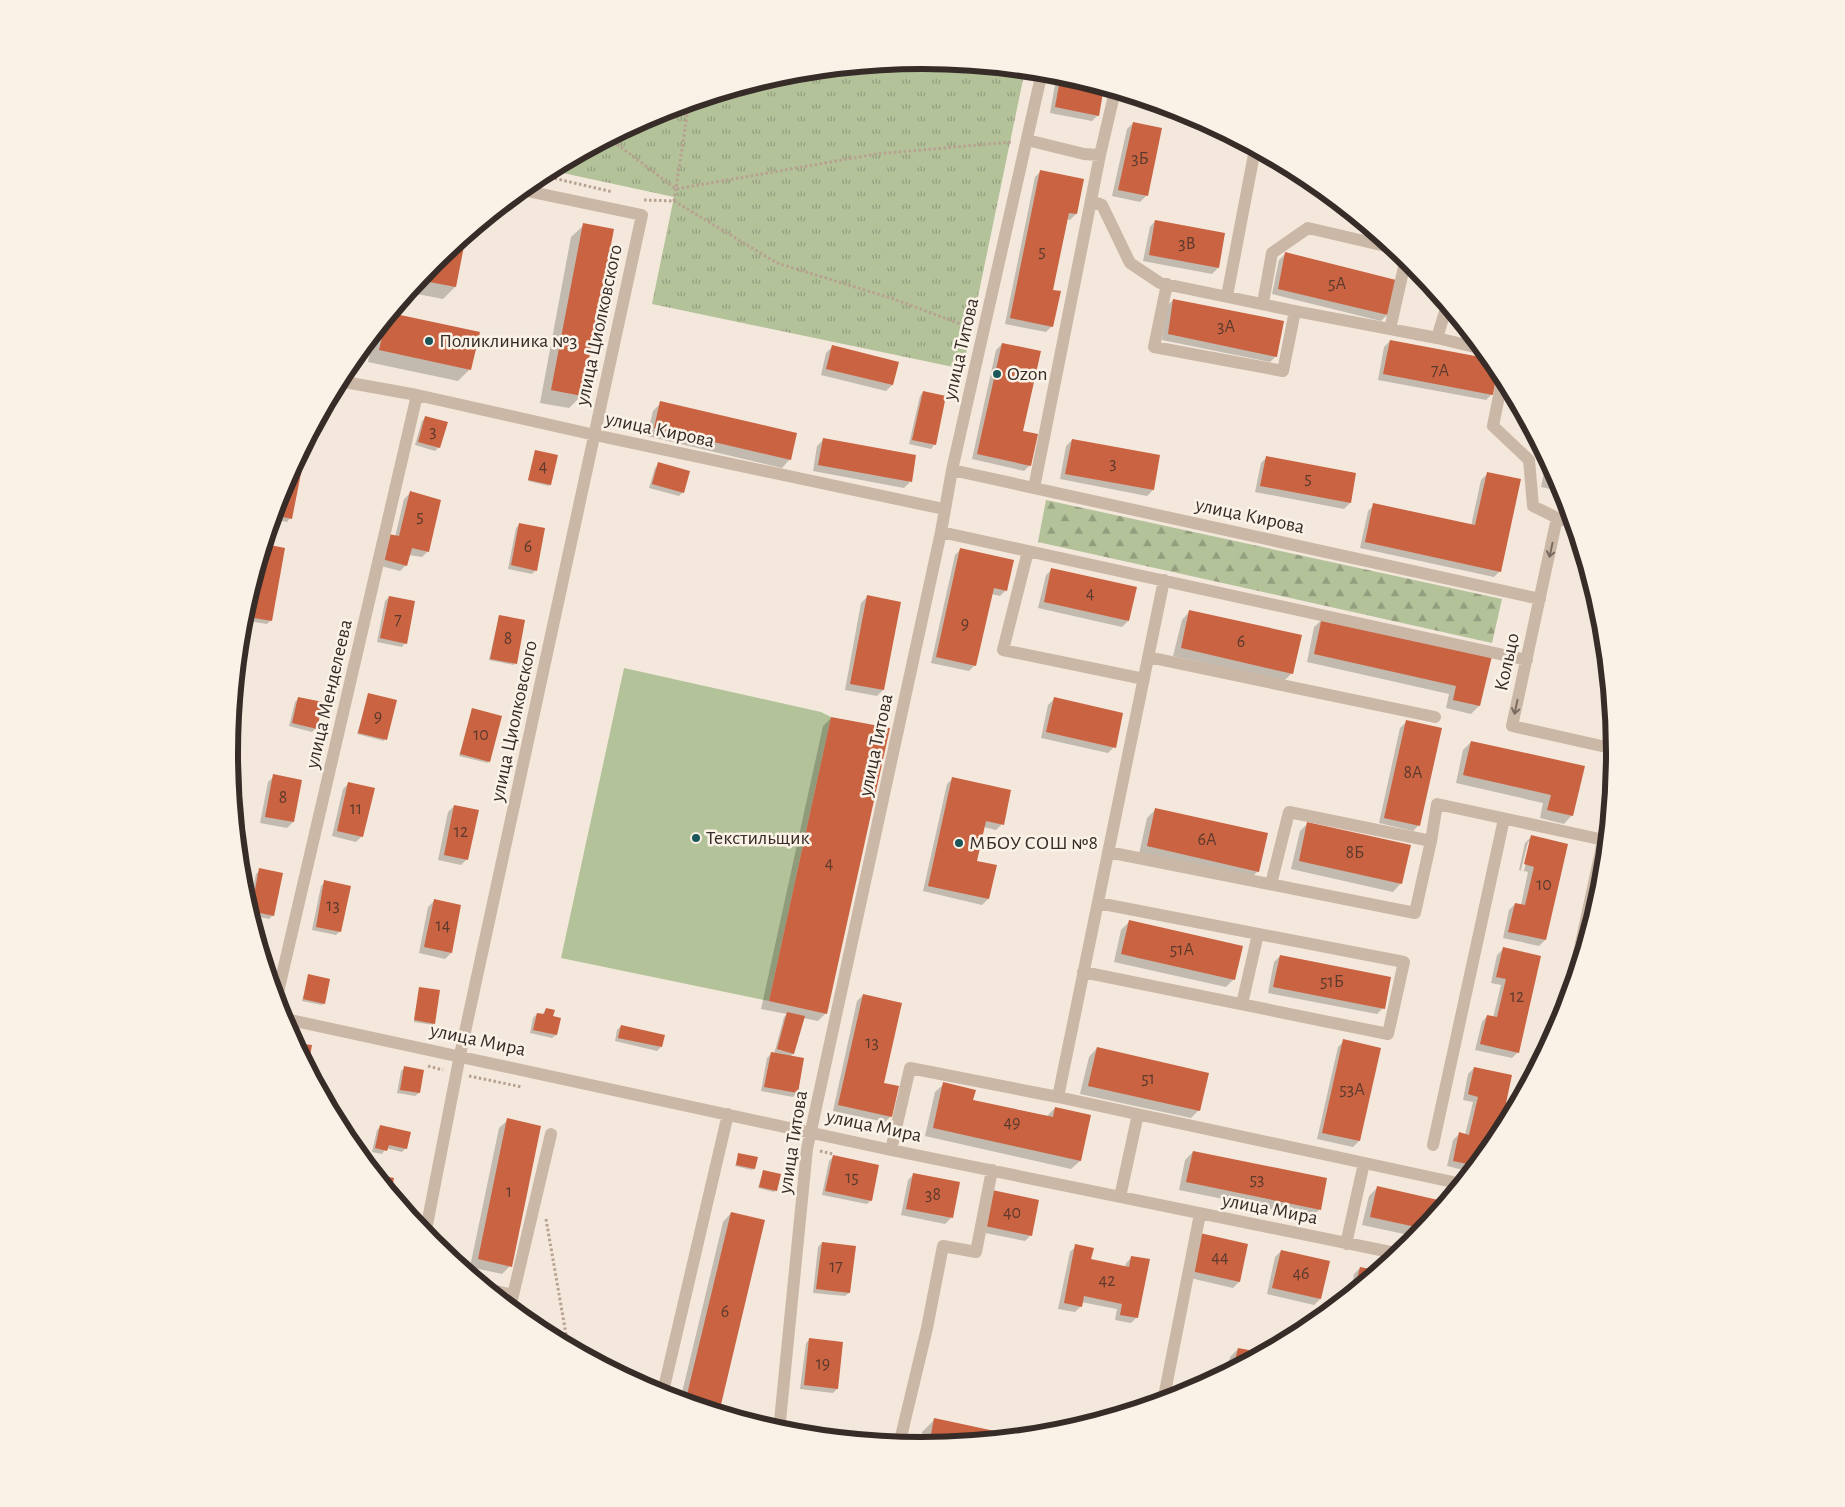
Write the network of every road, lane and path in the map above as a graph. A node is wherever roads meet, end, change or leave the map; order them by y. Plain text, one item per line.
1 (1040, 80) edge
2 (1114, 96) edge
3 (688, 110) edge
4 (1027, 140) junction
5 (614, 142) edge
6 (1254, 154) edge
7 (1100, 155) junction
8 (676, 189) junction
9 (531, 192) edge
10 (643, 200) dead end
11 (674, 201) junction
12 (1091, 201) junction
13 (1380, 245) edge
14 (1404, 266) edge
15 (1167, 284) junction
16 (1227, 296) junction
17 (1263, 303) junction
18 (1295, 311) junction
19 (1445, 312) edge
20 (1390, 329) junction
21 (984, 332) junction
22 (1437, 338) junction
23 (1473, 347) edge
24 (347, 382) edge
25 (1501, 387) edge
26 (417, 395) junction
27 (595, 435) junction
28 (952, 470) junction
29 (1034, 488) junction
30 (944, 509) junction
31 (1557, 518) junction
32 (1566, 520) edge
33 (941, 532) junction
34 (1028, 551) junction
35 (1164, 580) junction
36 (1540, 598) junction
37 (1148, 657) junction
38 (1527, 660) junction
39 (1144, 679) junction
40 (1435, 717) dead end
41 (1607, 746) edge
42 (1504, 819) junction
43 (1601, 839) edge
44 (1431, 840) junction
45 (1108, 852) junction
46 (1271, 884) junction
47 (1098, 903) junction
48 (1258, 934) junction
49 (1084, 972) junction
50 (279, 987) edge
51 (1242, 1004) junction
52 (292, 1020) edge
53 (460, 1056) junction
54 (1058, 1097) junction
55 (728, 1114) junction
56 (1138, 1114) junction
57 (811, 1132) junction
58 (552, 1134) dead end
59 (1432, 1145) dead end
60 (891, 1150) junction
61 (1364, 1163) junction
62 (992, 1170) junction
63 (1456, 1183) edge
64 (1120, 1197) junction
65 (545, 1211) dead end
66 (1200, 1214) junction
67 (427, 1226) edge
68 (1346, 1244) junction
69 (1391, 1252) edge
70 (500, 1292) edge
71 (513, 1295) junction
72 (512, 1301) edge
73 (567, 1339) edge
74 (664, 1388) edge
75 (1165, 1394) edge
76 (780, 1423) edge
77 (901, 1438) edge

1 - 4 street, улица Титова
2 - 7 street
3 - 8 path
4 - 7 street
4 - 8 path
4 - 21 street, улица Титова
5 - 8 path
6 - 16 street
7 - 12 street
8 - 11 path
9 - 27 street, улица Циолковского
10 - 11 path
11 - 21 path
12 - 15 street
12 - 29 street
13 - 17 street
14 - 20 street
15 - 16 street
15 - 18 street
16 - 17 street
17 - 18 street
18 - 20 street
19 - 22 street
20 - 22 street
21 - 28 street, улица Титова
22 - 23 street
24 - 26 street, улица Кирова
25 - 31 street
26 - 27 street, улица Кирова
26 - 50 street, улица Менделеева
27 - 30 street, улица Кирова
27 - 53 street, улица Циолковского
28 - 29 street, улица Кирова
28 - 30 street, улица Титова
29 - 36 street, улица Кирова
30 - 33 street, улица Титова
31 - 32 street
31 -> 36 street, Кольцо
33 - 34 street
33 - 57 street, улица Титова
34 - 35 street
34 - 39 street
35 - 37 street
35 - 38 street
36 - 38 street, Кольцо
37 - 39 street
37 - 40 street
38 -> 41 street, Кольцо
39 - 45 street
42 - 43 street
42 - 44 street
42 - 59 street
44 - 46 street
44 - 46 street
45 - 46 street
45 - 47 street
47 - 48 street
47 - 49 street
48 - 51 street
48 - 51 street
49 - 51 street
49 - 54 street
52 - 53 street, улица Мира
53 - 55 street, улица Мира
53 - 67 street, улица Циолковского
54 - 56 street
54 - 60 street
55 - 57 street, улица Мира
55 - 74 street
56 - 61 street
56 - 64 street
57 - 60 street, улица Мира
57 - 76 street, улица Титова
58 - 71 street
60 - 62 street, улица Мира
61 - 63 street
61 - 68 street
62 - 64 street, улица Мира
62 - 77 street
64 - 66 street, улица Мира
65 - 73 path
66 - 68 street, улица Мира
66 - 75 street
68 - 69 street, улица Мира
70 - 71 street
71 - 72 street

